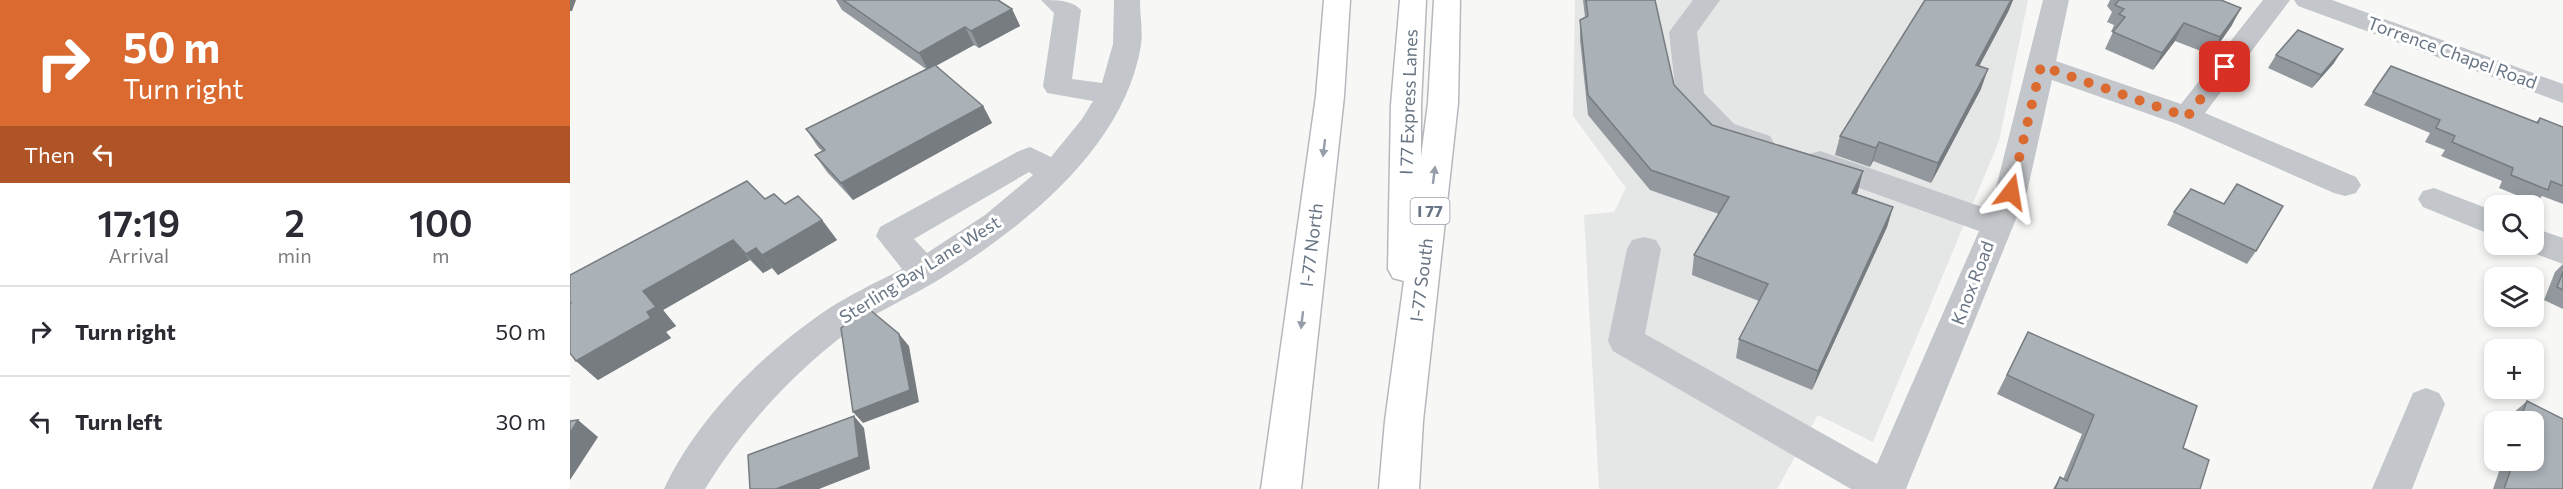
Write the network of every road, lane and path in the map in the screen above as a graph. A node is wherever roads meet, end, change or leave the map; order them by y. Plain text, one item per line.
1 (1054, 0) edge
2 (1126, 0) edge
3 (1337, 0) edge
4 (1350, 0) edge
5 (1413, 0) edge
6 (1447, 0) edge
7 (1707, 0) edge
8 (2055, 0) edge
9 (2277, 0) edge
10 (2307, 0) edge
11 (2041, 66) junction
12 (1110, 94) junction
13 (2563, 94) edge
14 (1330, 96) junction
15 (2187, 117) junction
16 (1055, 174) junction
17 (2345, 185) dead end
18 (2434, 199) dead end
19 (2484, 220) edge
20 (1996, 224) junction
21 (2544, 244) edge
22 (1644, 249) dead end
23 (2563, 252) edge
24 (924, 272) junction
25 (2426, 404) dead end
26 (1404, 421) junction
27 (684, 489) edge
28 (1281, 489) edge
29 (1399, 489) edge
30 (1886, 489) edge
31 (2392, 489) edge

1 - 12 street
2 - 12 street, Sterling Bay Lane West
3 - 14 highway, I-77 North
4 - 14 highway
5 - 26 highway, I 77 Express Lanes / I 77
26 -> 6 highway, I-77 South / I 77
7 - 20 street
8 - 11 street, Knox Road
9 - 15 street
10 - 13 street, Torrence Chapel Road
11 - 15 street
11 - 20 street, Knox Road
12 - 16 street, Sterling Bay Lane West
14 -> 28 highway, I-77 North
15 - 17 street
16 - 24 street, Sterling Bay Lane West
16 - 24 street
18 - 19 street
20 - 30 street, Knox Road
21 - 23 street
22 - 30 street
24 - 27 street, Sterling Bay Lane West
25 - 31 street
26 - 29 highway, I-77 South / I 77

